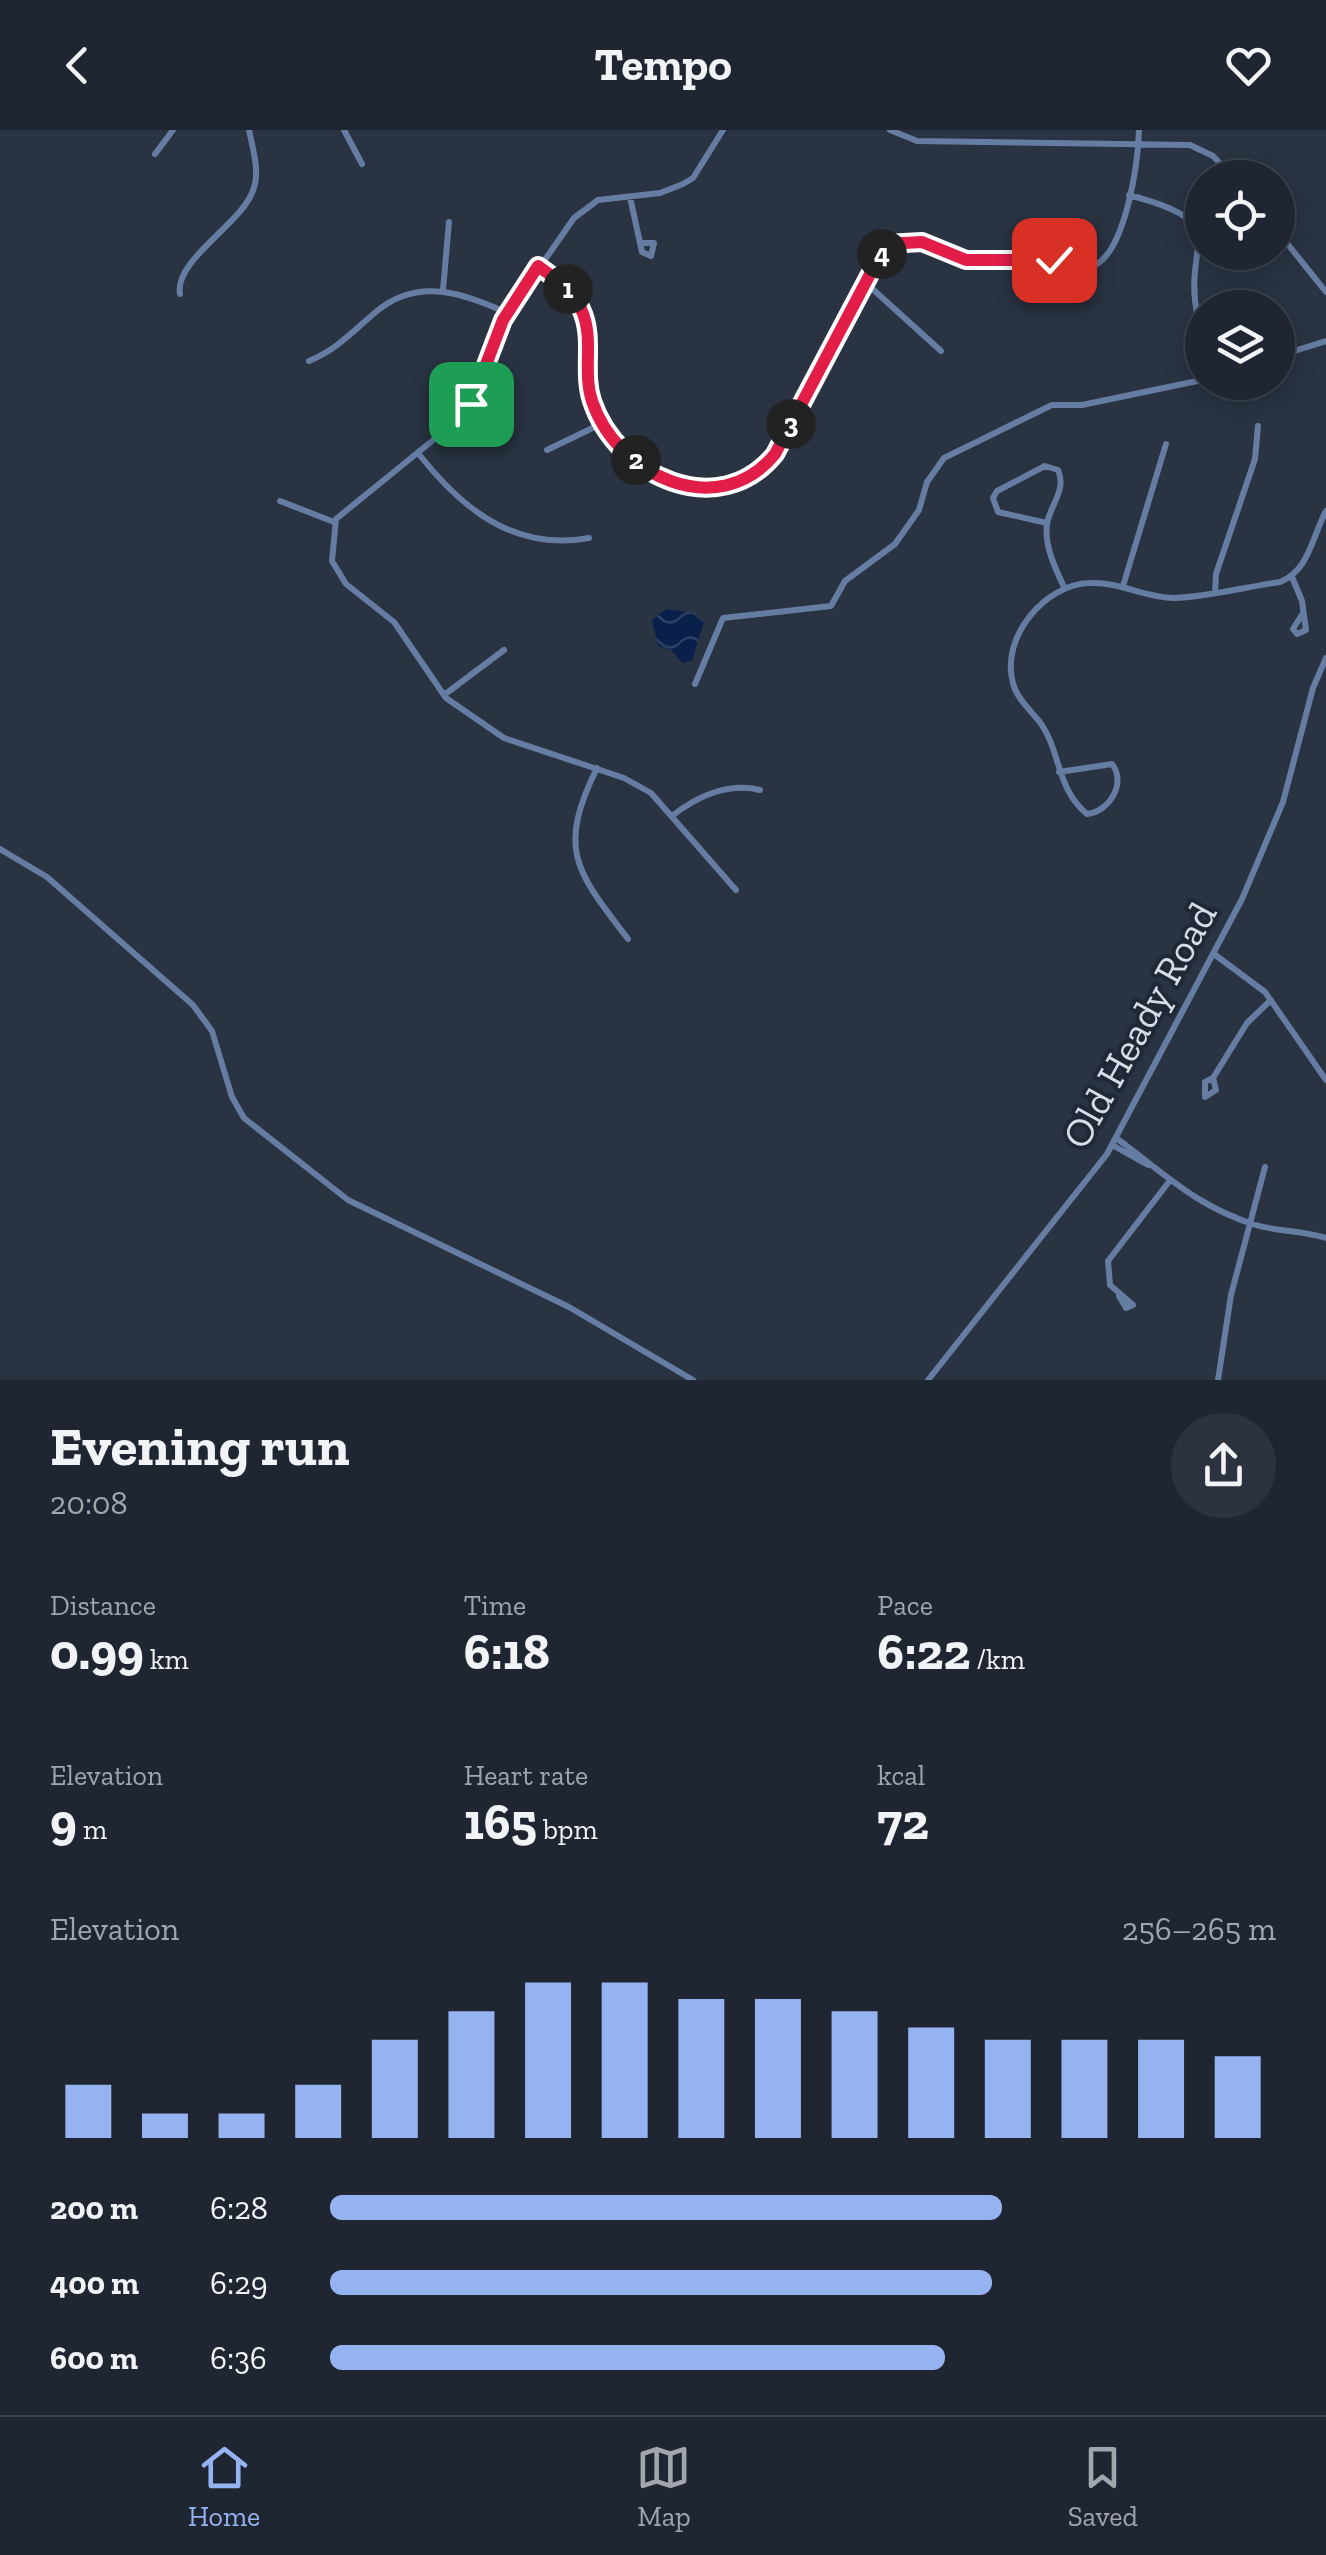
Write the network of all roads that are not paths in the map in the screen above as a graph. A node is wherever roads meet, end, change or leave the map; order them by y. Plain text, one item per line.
1 (173, 130) edge
2 (249, 130) edge
3 (344, 130) edge
4 (723, 130) edge
5 (890, 130) edge
6 (1139, 130) edge
7 (1139, 142) junction
8 (155, 154) dead end
9 (1214, 160) edge
10 (362, 164) dead end
11 (1129, 195) junction
12 (630, 197) junction
13 (449, 222) dead end
14 (641, 243) dead end
15 (1295, 253) edge
16 (538, 266) junction
17 (867, 284) junction
18 (443, 290) junction
19 (1192, 290) edge
20 (1326, 292) edge
21 (180, 294) dead end
22 (507, 313) junction
23 (1326, 341) edge
24 (941, 351) dead end
25 (1295, 351) edge
26 (309, 361) dead end
27 (1185, 384) edge
28 (602, 424) junction
29 (1258, 426) dead end
30 (1166, 444) dead end
31 (547, 450) dead end
32 (418, 453) junction
33 (280, 502) dead end
34 (1326, 511) edge
35 (334, 522) junction
36 (1047, 523) junction
37 (589, 538) dead end
38 (1292, 578) junction
39 (1122, 586) junction
40 (1064, 587) junction
41 (1215, 593) junction
42 (1303, 613) dead end
43 (504, 650) dead end
44 (1326, 658) edge
45 (1318, 673) junction
46 (1326, 680) edge
47 (695, 684) dead end
48 (444, 695) junction
49 (597, 768) junction
50 (1059, 772) junction
51 (760, 790) dead end
52 (672, 816) junction
53 (0, 850) edge
54 (736, 890) dead end
55 (628, 938) dead end
56 (1214, 954) junction
57 (1272, 1000) junction
58 (1213, 1078) dead end
59 (1326, 1080) edge
60 (1114, 1141) junction
61 (1265, 1166) dead end
62 (1168, 1183) junction
63 (1251, 1222) junction
64 (1326, 1238) edge
65 (1119, 1296) dead end
66 (693, 1380) edge
67 (928, 1380) edge
68 (1218, 1380) edge

1 - 8 street
2 - 21 street
3 - 10 street
4 - 12 street
5 - 7 street
6 - 7 street
7 - 9 street
7 - 11 street
11 - 17 street
11 - 19 street
12 - 14 street
12 - 16 street
13 - 18 street
15 - 20 street
16 - 22 street
16 - 28 street
17 - 24 street
17 - 28 street
18 - 22 street
18 - 26 street
22 - 32 street
23 - 25 street
27 - 47 street
28 - 31 street
29 - 41 street
30 - 39 street
32 - 35 street
32 - 37 street
33 - 35 street
34 - 38 street
35 - 48 street
36 - 36 street
36 - 40 street
38 - 41 street
38 - 42 street
39 - 40 street
39 - 41 street
40 - 50 street
43 - 48 street
44 - 45 street, Old Heady Road
45 - 46 street
45 - 56 street, Old Heady Road
48 - 49 street
49 - 52 street
49 - 55 street
50 - 50 street
51 - 52 street
52 - 54 street
53 - 66 street
56 - 57 street
56 - 60 street, Old Heady Road
57 - 58 street
57 - 59 street
60 - 62 street
60 - 67 street, Old Heady Road
61 - 63 street
62 - 63 street
62 - 65 street
63 - 64 street
63 - 68 street

